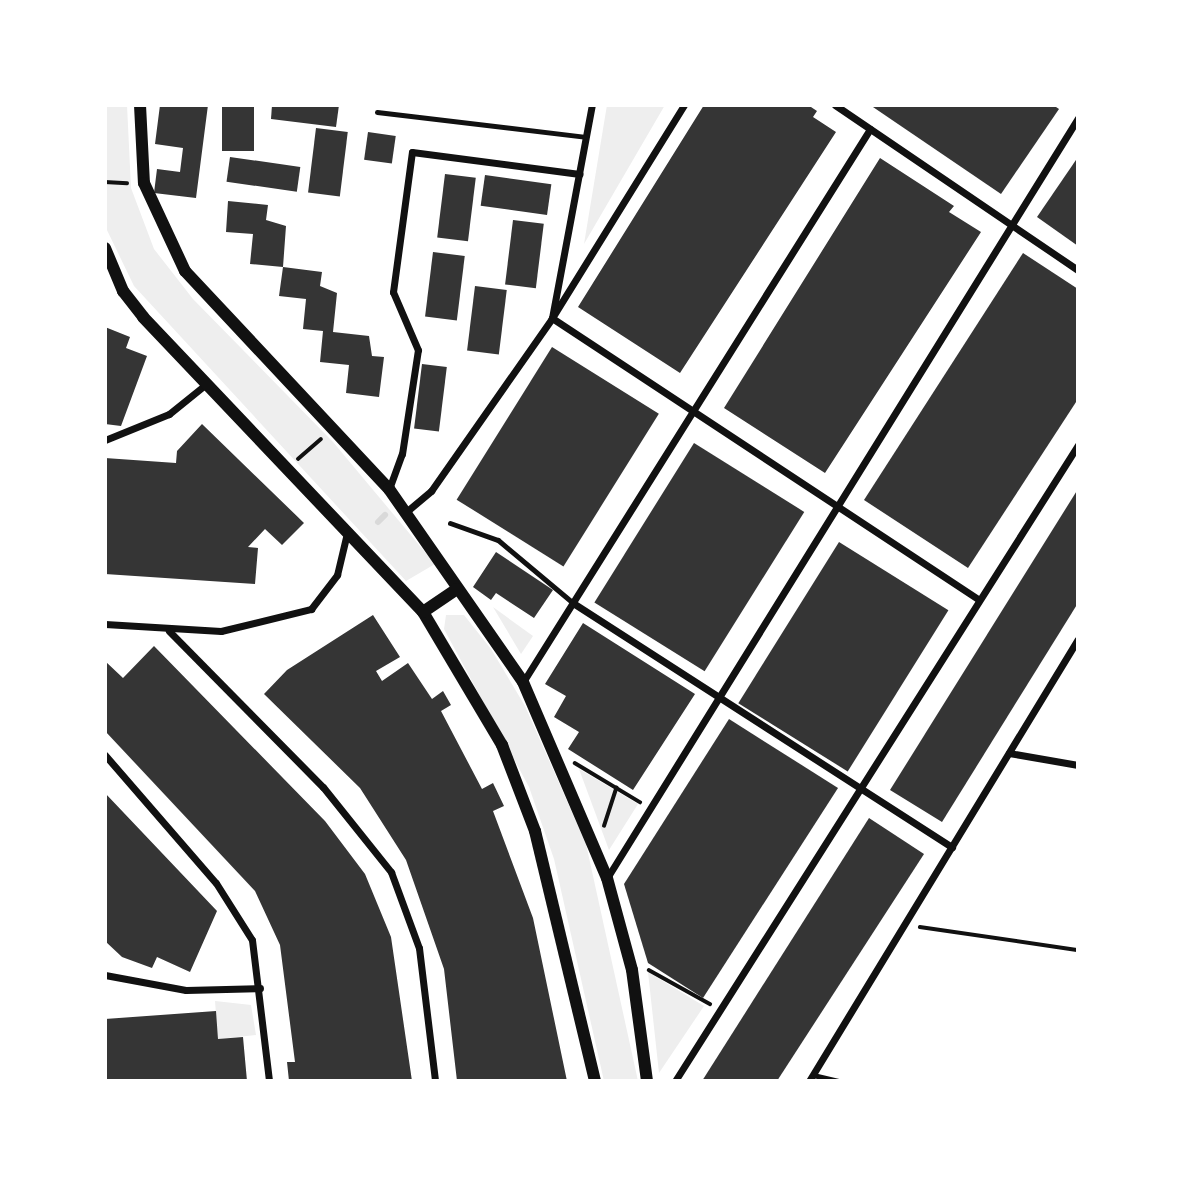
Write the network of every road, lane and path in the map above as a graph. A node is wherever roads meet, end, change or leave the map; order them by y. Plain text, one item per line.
1 (140, 105) edge
2 (592, 105) edge
3 (684, 105) edge
4 (835, 105) edge
5 (377, 112) dead end
6 (1078, 118) edge
7 (870, 129) junction
8 (586, 137) junction
9 (580, 174) junction
10 (105, 182) edge
11 (122, 183) dead end
12 (1012, 224) junction
13 (105, 248) edge
14 (108, 268) edge
15 (1078, 270) edge
16 (552, 318) junction
17 (205, 386) junction
18 (692, 411) junction
19 (105, 440) edge
20 (318, 441) dead end
21 (1078, 445) edge
22 (300, 458) dead end
23 (389, 489) junction
24 (836, 509) junction
25 (409, 515) junction
26 (450, 523) dead end
27 (347, 530) junction
28 (457, 589) junction
29 (978, 599) junction
30 (573, 603) junction
31 (423, 612) junction
32 (105, 624) edge
33 (169, 631) junction
34 (1078, 639) edge
35 (523, 682) junction
36 (719, 697) junction
37 (556, 752) junction
38 (1009, 753) junction
39 (105, 755) edge
40 (1078, 765) edge
41 (616, 788) junction
42 (860, 789) junction
43 (651, 809) junction
44 (952, 847) junction
45 (596, 852) junction
46 (607, 878) junction
47 (904, 924) junction
48 (1078, 950) edge
49 (631, 966) junction
50 (106, 976) edge
51 (260, 988) junction
52 (720, 1010) junction
53 (811, 1078) edge
54 (269, 1081) edge
55 (435, 1081) edge
56 (595, 1081) edge
57 (647, 1081) edge
58 (674, 1081) edge
59 (838, 1081) edge

1 - 23 street
2 - 8 street
3 - 16 street
4 - 7 street
5 - 8 lane
6 - 12 street
7 - 12 street
7 - 18 street
8 - 9 street
9 - 16 street
9 - 23 street
10 - 11 path
12 - 15 street
12 - 24 street
13 - 14 street
14 - 17 street
16 - 18 street
16 - 25 street
17 - 19 street
17 - 27 street
18 - 24 street
18 - 30 street
20 - 22 path
21 - 29 street
23 - 25 street
24 - 29 street
24 - 36 street
25 - 28 street
26 - 30 lane
27 - 31 street
27 - 33 street
28 - 31 street
28 - 35 street
29 - 42 street
30 - 35 street
30 - 36 street
31 - 56 street
32 - 33 street
33 - 55 street
34 - 38 street
35 - 37 street
36 - 42 street
36 - 43 street
37 - 41 path
37 - 45 street
38 - 40 street
38 - 44 street
39 - 51 street
41 - 43 path
41 - 45 path
42 - 44 street
42 - 52 street
43 - 46 street
44 - 47 street
45 - 46 street
46 - 49 street
47 - 48 path
47 - 53 street
49 - 52 path
49 - 57 street
50 - 51 street
51 - 54 street
52 - 58 street
53 - 59 lane

